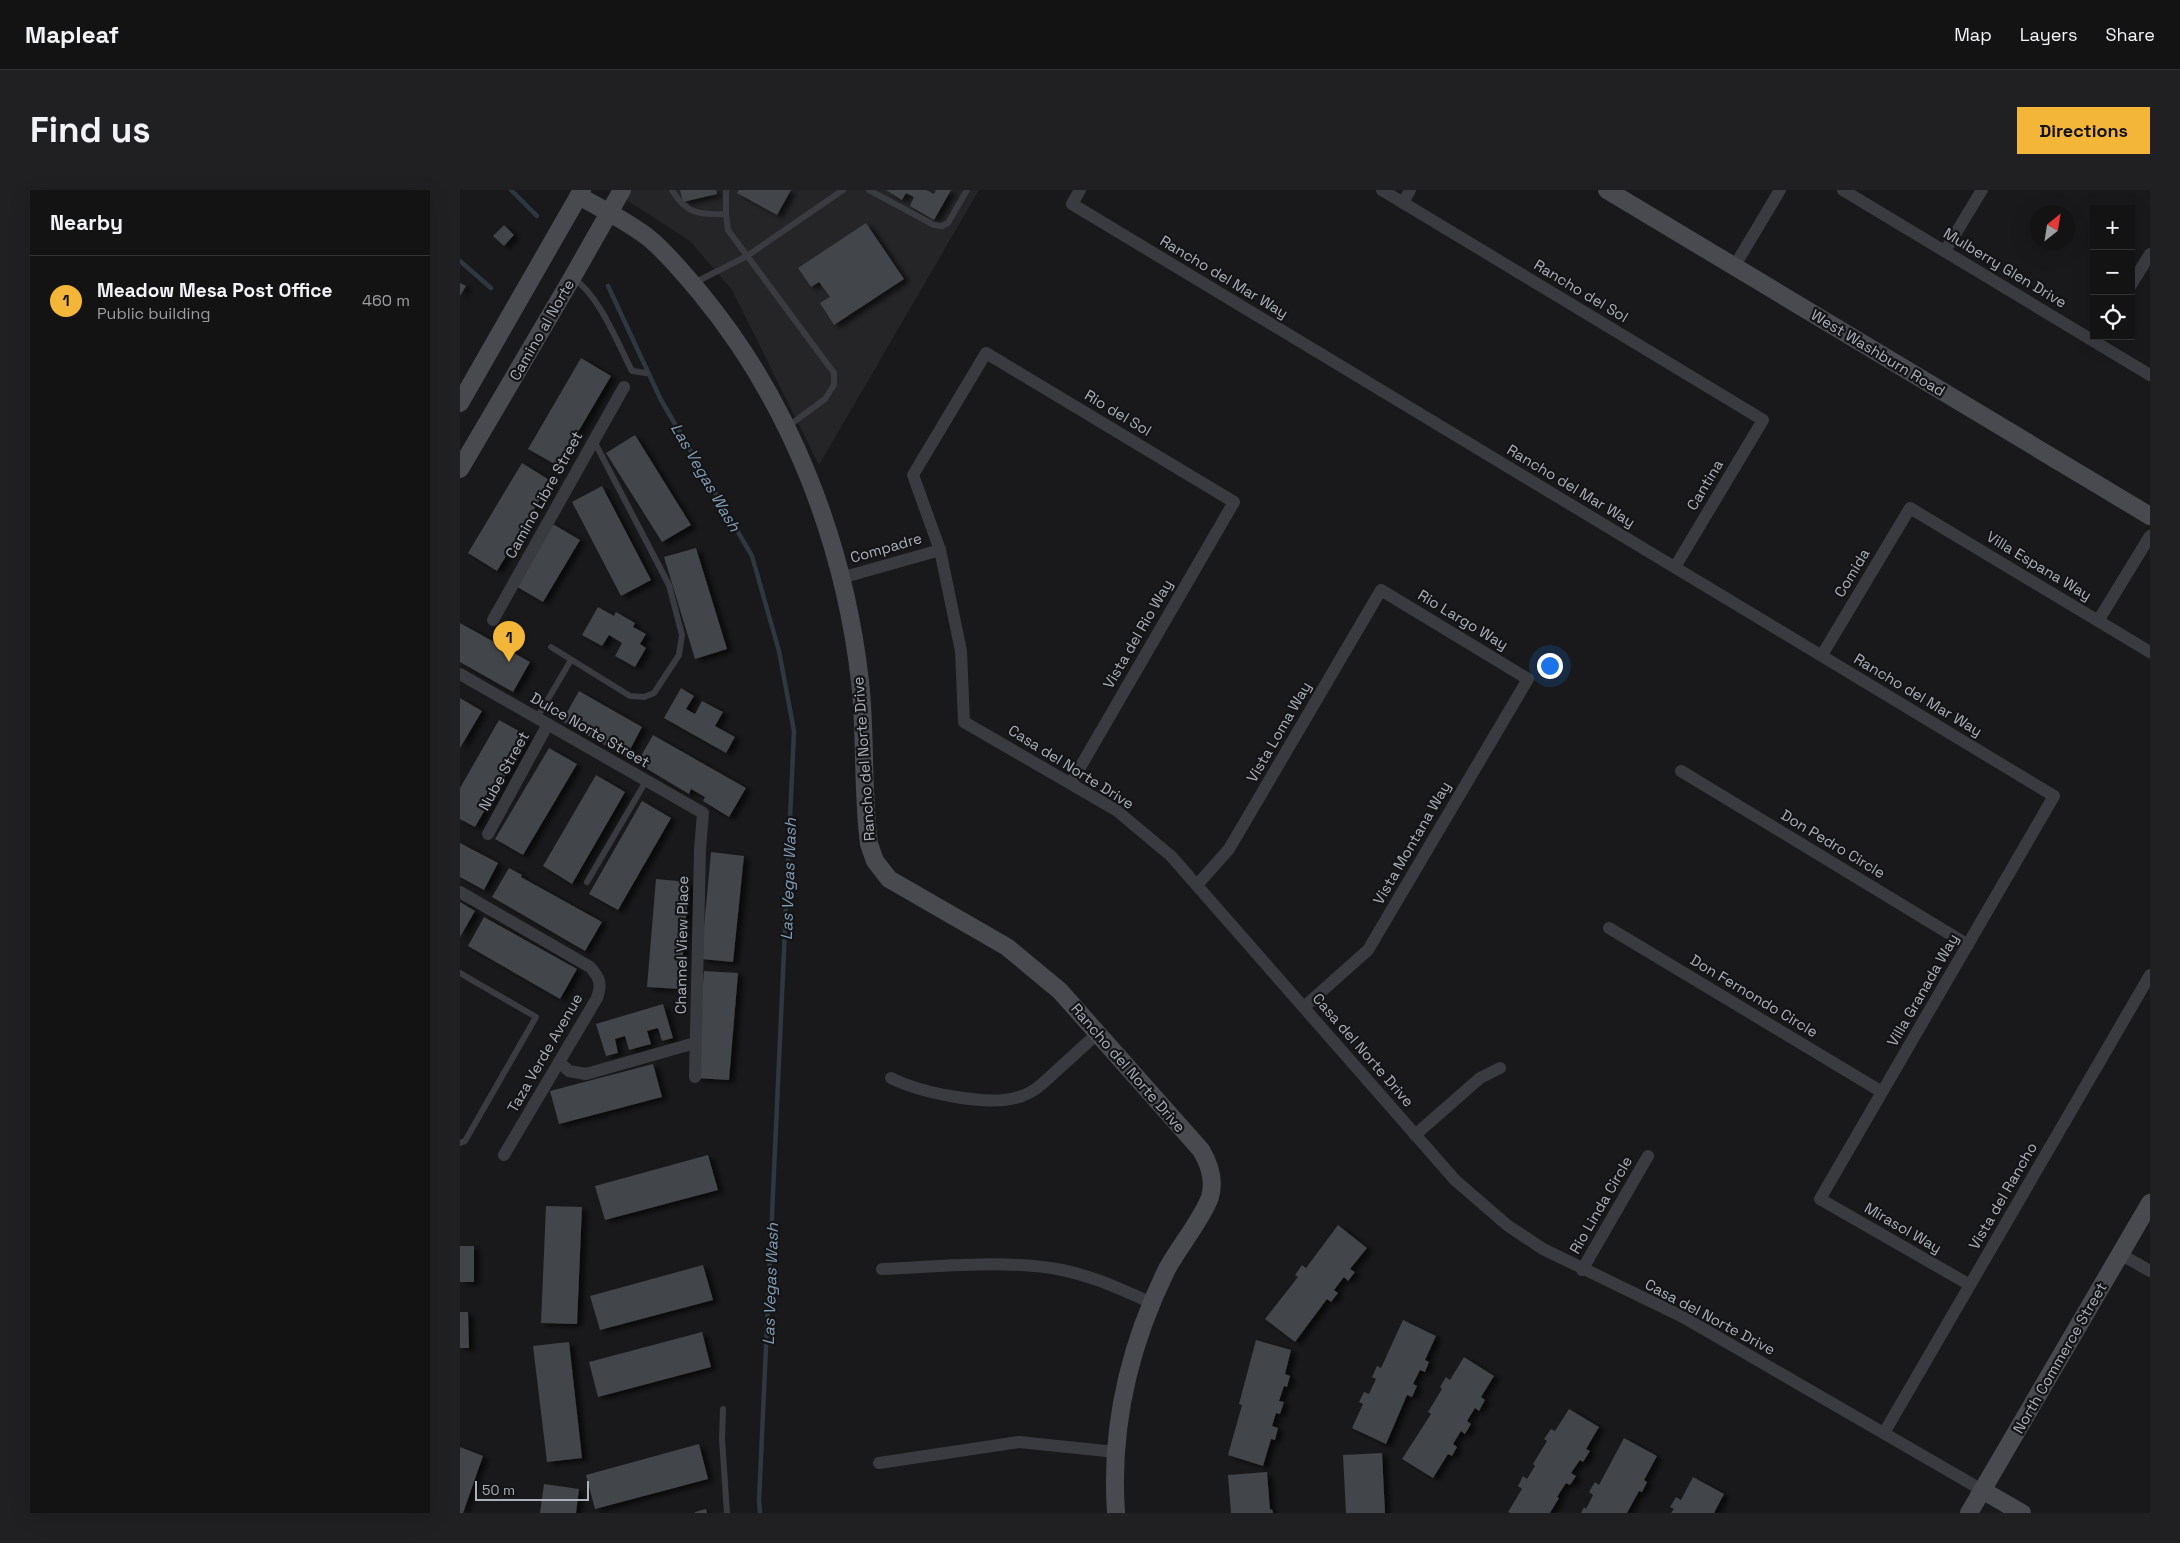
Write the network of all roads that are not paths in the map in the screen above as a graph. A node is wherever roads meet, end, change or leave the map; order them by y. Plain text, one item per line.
1 (622, 190) edge
2 (672, 190) edge
3 (726, 190) edge
4 (843, 190) edge
5 (869, 190) edge
6 (967, 190) edge
7 (1080, 190) edge
8 (1382, 190) edge
9 (1410, 190) edge
10 (1607, 190) edge
11 (1780, 190) edge
12 (1843, 190) edge
13 (1982, 190) edge
14 (580, 193) edge
15 (1403, 203) junction
16 (609, 213) junction
17 (726, 214) junction
18 (1945, 251) junction
19 (2150, 254) edge
20 (747, 256) junction
21 (1734, 267) junction
22 (572, 278) junction
23 (2135, 278) edge
24 (692, 284) junction
25 (2090, 335) edge
26 (2099, 340) edge
27 (986, 353) joint
28 (646, 373) dead end
29 (2150, 375) edge
30 (624, 387) dead end
31 (460, 403) edge
32 (1763, 420) joint
33 (786, 427) junction
34 (594, 441) junction
35 (460, 469) edge
36 (1234, 502) joint
37 (1910, 508) joint
38 (2150, 516) edge
39 (2150, 536) edge
40 (940, 550) junction
41 (1675, 567) junction
42 (841, 578) junction
43 (1381, 590) joint
44 (493, 620) dead end
45 (2098, 621) junction
46 (551, 647) dead end
47 (2150, 652) edge
48 (1822, 655) junction
49 (571, 660) junction
50 (460, 674) edge
51 (1528, 679) joint
52 (542, 721) junction
53 (1681, 771) dead end
54 (646, 781) junction
55 (1071, 783) junction
56 (2054, 796) joint
57 (703, 813) joint
58 (488, 834) dead end
59 (587, 882) dead end
60 (1197, 884) junction
61 (460, 892) edge
62 (1609, 928) dead end
63 (1968, 945) junction
64 (460, 973) edge
65 (2150, 975) edge
66 (1304, 1007) junction
67 (1098, 1033) junction
68 (696, 1043) junction
69 (558, 1062) junction
70 (1500, 1068) dead end
71 (695, 1077) dead end
72 (891, 1078) dead end
73 (1882, 1092) junction
74 (1415, 1135) junction
75 (460, 1142) edge
76 (504, 1155) dead end
77 (1648, 1156) dead end
78 (1820, 1200) joint
79 (2150, 1203) edge
80 (2120, 1254) junction
81 (882, 1269) dead end
82 (1582, 1270) junction
83 (2150, 1271) edge
84 (1970, 1285) junction
85 (1152, 1303) junction
86 (723, 1409) dead end
87 (1884, 1433) junction
88 (1116, 1452) junction
89 (880, 1462) dead end
90 (1982, 1490) junction
91 (727, 1513) edge
92 (1116, 1513) edge
93 (1970, 1513) edge
94 (2022, 1513) edge

1 - 16 street, Camino al Norte
2 - 17 lane
3 - 17 lane
4 - 20 lane
5 - 6 lane
7 - 41 street, Rancho del Mar Way
8 - 15 street, Rancho del Sol
9 - 15 street
10 - 21 street, West Washburn Road
11 - 21 street
12 - 18 street, Mulberry Glen Drive
13 - 18 street
14 - 16 street, Rancho del Norte Drive
14 - 31 street
15 - 32 street, Rancho del Sol
16 - 22 street, Camino al Norte
16 - 24 street, Rancho del Norte Drive
17 - 20 lane
18 - 25 street, Mulberry Glen Drive
19 - 23 street
20 - 24 lane
20 - 33 lane
21 - 38 street, West Washburn Road
22 - 28 lane
22 - 35 street, Camino al Norte
24 - 33 street, Rancho del Norte Drive
26 - 29 street, Mulberry Glen Drive
27 - 36 street, Rio del Sol
27 - 40 street, Casa del Norte Drive
30 - 34 street, Camino Libre Street
32 - 41 street, Cantina
33 - 42 street, Rancho del Norte Drive
34 - 44 street, Camino Libre Street
34 - 49 lane
36 - 55 street, Vista del Rio Way
37 - 45 street, Villa Espana Way
37 - 48 street, Comida
39 - 45 street
40 - 42 street, Compadre
40 - 55 street, Casa del Norte Drive
41 - 48 street, Rancho del Mar Way
42 - 67 street, Rancho del Norte Drive
43 - 51 street, Rio Largo Way
43 - 60 street, Vista Loma Way
45 - 47 street, Villa Espana Way
46 - 49 lane
48 - 56 street, Rancho del Mar Way
49 - 52 lane
50 - 52 street, Dulce Norte Street
51 - 66 street, Vista Montana Way
52 - 54 street, Dulce Norte Street
52 - 58 street, Nube Street
53 - 63 street, Don Pedro Circle
54 - 57 street, Dulce Norte Street
54 - 59 lane
55 - 60 street, Casa del Norte Drive
56 - 63 street, Villa Granada Way
57 - 68 street, Channel View Place
60 - 66 street, Casa del Norte Drive
61 - 69 street, Taza Verde Avenue
62 - 73 street, Don Fernondo Circle
63 - 73 street, Villa Granada Way
64 - 75 lane
65 - 84 street, Vista del Rancho
66 - 74 street, Casa del Norte Drive
67 - 72 street
67 - 85 street, Rancho del Norte Drive
68 - 69 street
68 - 71 street, Channel View Place
69 - 76 street, Taza Verde Avenue
70 - 74 street
73 - 78 street, Villa Granada Way
74 - 82 street, Casa del Norte Drive
77 - 82 street, Rio Linda Circle
78 - 84 street, Mirasol Way
79 - 80 street, North Commerce Street
80 - 83 street
80 - 90 street, North Commerce Street
81 - 85 street
82 - 87 street, Casa del Norte Drive
84 - 87 street, Vista del Rancho
85 - 88 street, Rancho del Norte Drive
86 - 91 lane
87 - 90 street, Casa del Norte Drive
88 - 89 street
88 - 92 street, Rancho del Norte Drive
90 - 93 street, North Commerce Street
90 - 94 street

